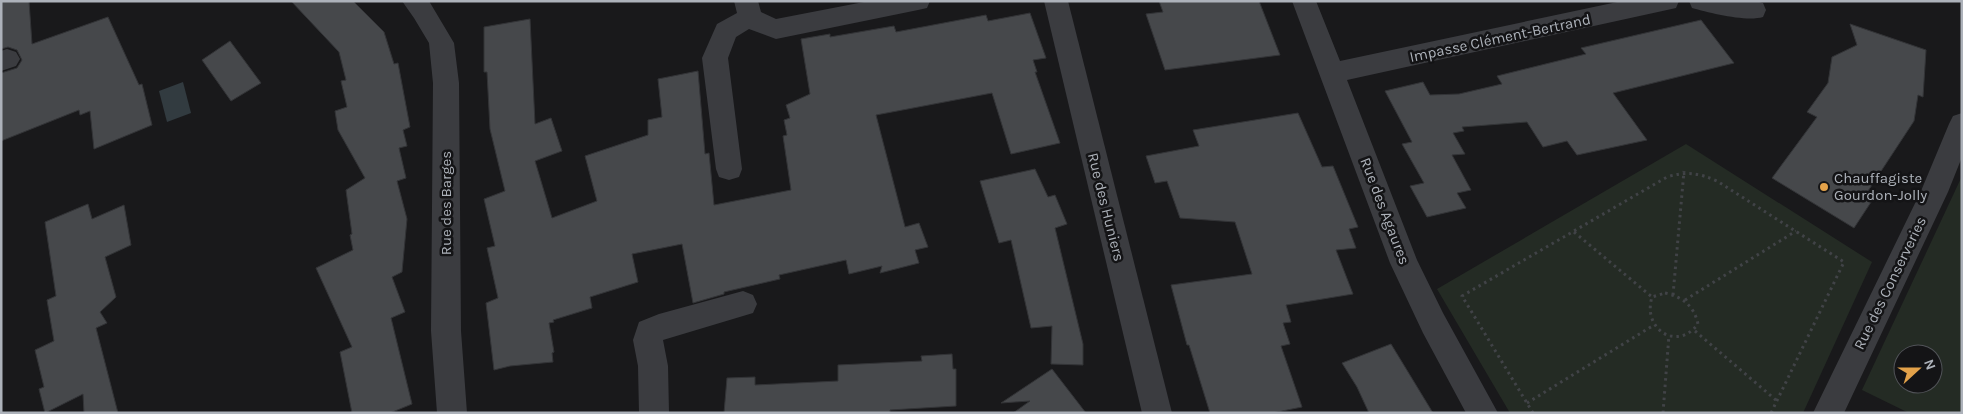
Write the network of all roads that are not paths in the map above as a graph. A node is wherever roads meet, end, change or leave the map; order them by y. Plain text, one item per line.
1 (918, 1) edge
2 (1056, 1) edge
3 (1304, 1) edge
4 (1668, 1) edge
5 (1701, 1) edge
6 (423, 4) edge
7 (748, 9) edge
8 (1754, 10) dead end
9 (1332, 73) junction
10 (1962, 124) edge
11 (729, 169) dead end
12 (744, 304) dead end
13 (452, 413) edge
14 (654, 413) edge
15 (1157, 413) edge
16 (1484, 413) edge
17 (1828, 413) edge

1 - 7 street
2 - 15 street, Rue des Huniers
3 - 9 street, Rue des Agaures
4 - 9 street, Impasse Clément-Bertrand
5 - 8 street
6 - 13 street, Rue des Barges
7 - 11 street
9 - 16 street, Rue des Agaures
10 - 17 street, Rue des Conserveries
12 - 14 street

